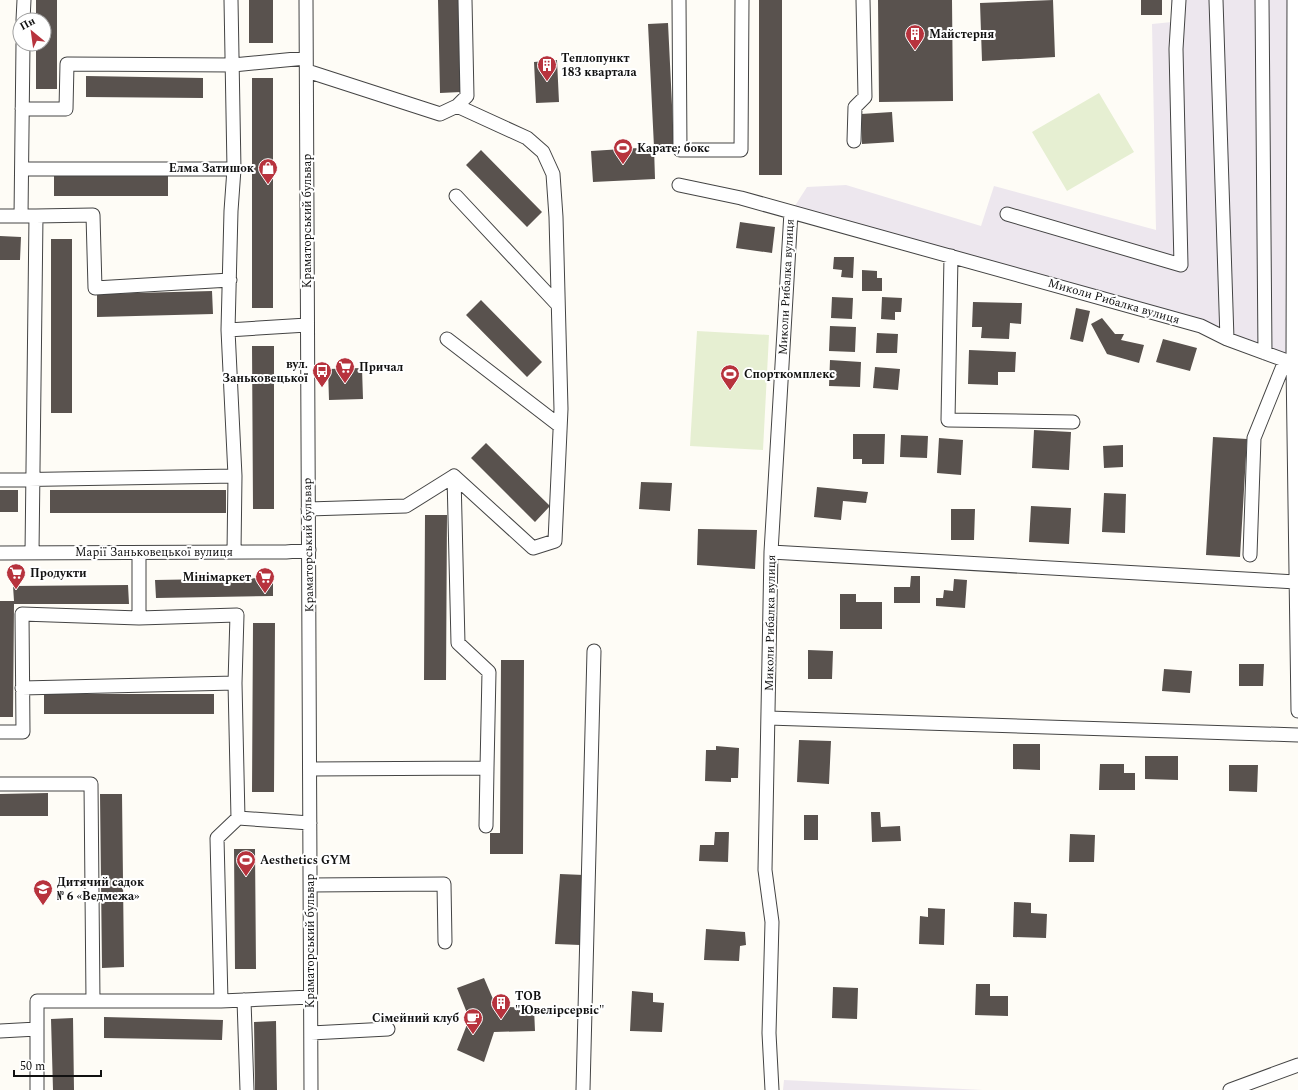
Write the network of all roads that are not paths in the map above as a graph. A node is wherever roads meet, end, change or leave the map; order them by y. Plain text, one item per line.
1 (24, 0) edge
2 (230, 0) edge
3 (306, 0) edge
4 (465, 0) edge
5 (679, 0) edge
6 (742, 0) edge
7 (864, 0) edge
8 (1179, 0) edge
9 (1216, 0) edge
10 (1262, 0) edge
11 (1294, 0) edge
12 (23, 12) edge
13 (23, 52) edge
14 (306, 64) junction
15 (233, 65) junction
16 (1296, 69) edge
17 (457, 106) junction
18 (22, 108) junction
19 (854, 141) dead end
20 (22, 169) junction
21 (234, 169) junction
22 (679, 185) dead end
23 (456, 196) dead end
24 (791, 212) junction
25 (1007, 214) dead end
26 (0, 216) edge
27 (21, 216) junction
28 (36, 216) junction
29 (952, 256) junction
30 (230, 280) junction
31 (557, 304) junction
32 (307, 325) junction
33 (228, 330) junction
34 (447, 339) dead end
35 (1227, 339) junction
36 (1265, 353) junction
37 (1294, 366) edge
38 (1073, 422) dead end
39 (560, 426) junction
40 (235, 476) junction
41 (454, 476) junction
42 (0, 480) edge
43 (33, 480) junction
44 (308, 509) junction
45 (309, 550) junction
46 (234, 552) junction
47 (771, 552) junction
48 (0, 553) edge
49 (32, 553) junction
50 (139, 553) junction
51 (1250, 555) dead end
52 (1296, 582) junction
53 (139, 618) junction
54 (594, 652) dead end
55 (235, 683) junction
56 (22, 688) junction
57 (1298, 711) edge
58 (768, 718) junction
59 (0, 732) edge
60 (1298, 735) edge
61 (487, 768) junction
62 (310, 769) junction
63 (0, 784) edge
64 (238, 818) junction
65 (310, 823) junction
66 (486, 826) dead end
67 (310, 885) junction
68 (445, 942) dead end
69 (311, 997) junction
70 (244, 1000) junction
71 (93, 1001) junction
72 (221, 1001) junction
73 (37, 1029) junction
74 (388, 1029) dead end
75 (0, 1031) edge
76 (311, 1033) junction
77 (1298, 1066) edge
78 (37, 1090) edge
79 (246, 1090) edge
80 (311, 1090) edge
81 (583, 1090) edge
82 (772, 1090) edge
83 (1230, 1090) edge

1 - 12 street
2 - 15 street
3 - 14 street, Краматорський бульвар
4 - 17 street
5 - 6 street
7 - 19 street
8 - 25 street
9 - 35 street
10 - 36 street
11 - 16 street
13 - 18 street
14 - 15 street
14 - 17 street
14 - 32 street, Краматорський бульвар
15 - 18 street
15 - 21 street
16 - 37 street
17 - 31 street
18 - 20 street
20 - 21 street
20 - 27 street
21 - 30 street
22 - 24 street, Миколи Рибалка вулиця
23 - 31 street
24 - 29 street, Миколи Рибалка вулиця
24 - 47 street, Миколи Рибалка вулиця
26 - 27 street
27 - 28 street
28 - 30 street
28 - 43 street
29 - 35 street, Миколи Рибалка вулиця
29 - 38 street
30 - 33 street
31 - 39 street
32 - 33 street
32 - 44 street, Краматорський бульвар
33 - 40 street
34 - 39 street
35 - 36 street, Миколи Рибалка вулиця
36 - 37 street, Миколи Рибалка вулиця
37 - 51 street
37 - 52 street
39 - 41 street
40 - 43 street
40 - 46 street
41 - 44 street
41 - 61 street
42 - 43 street
43 - 49 street
44 - 45 street, Краматорський бульвар
45 - 46 street, Марії Заньковецької вулиця
45 - 62 street, Краматорський бульвар
46 - 50 street, Марії Заньковецької вулиця
47 - 52 street
47 - 58 street, Миколи Рибалка вулиця
48 - 49 street, Марії Заньковецької вулиця
49 - 50 street, Марії Заньковецької вулиця
50 - 53 street
52 - 57 street
53 - 55 street
53 - 56 street
54 - 81 street
55 - 56 street
55 - 64 street
56 - 59 street
58 - 60 street
58 - 82 street, Миколи Рибалка вулиця
61 - 62 street
61 - 66 street
62 - 65 street, Краматорський бульвар
63 - 71 street
64 - 65 street
64 - 72 street
65 - 67 street, Краматорський бульвар
67 - 68 street
67 - 69 street, Краматорський бульвар
69 - 70 street
69 - 76 street, Краматорський бульвар
70 - 72 street
70 - 79 street
71 - 72 street
71 - 73 street
73 - 75 street
73 - 78 street
74 - 76 street
76 - 80 street, Краматорський бульвар
77 - 83 street

